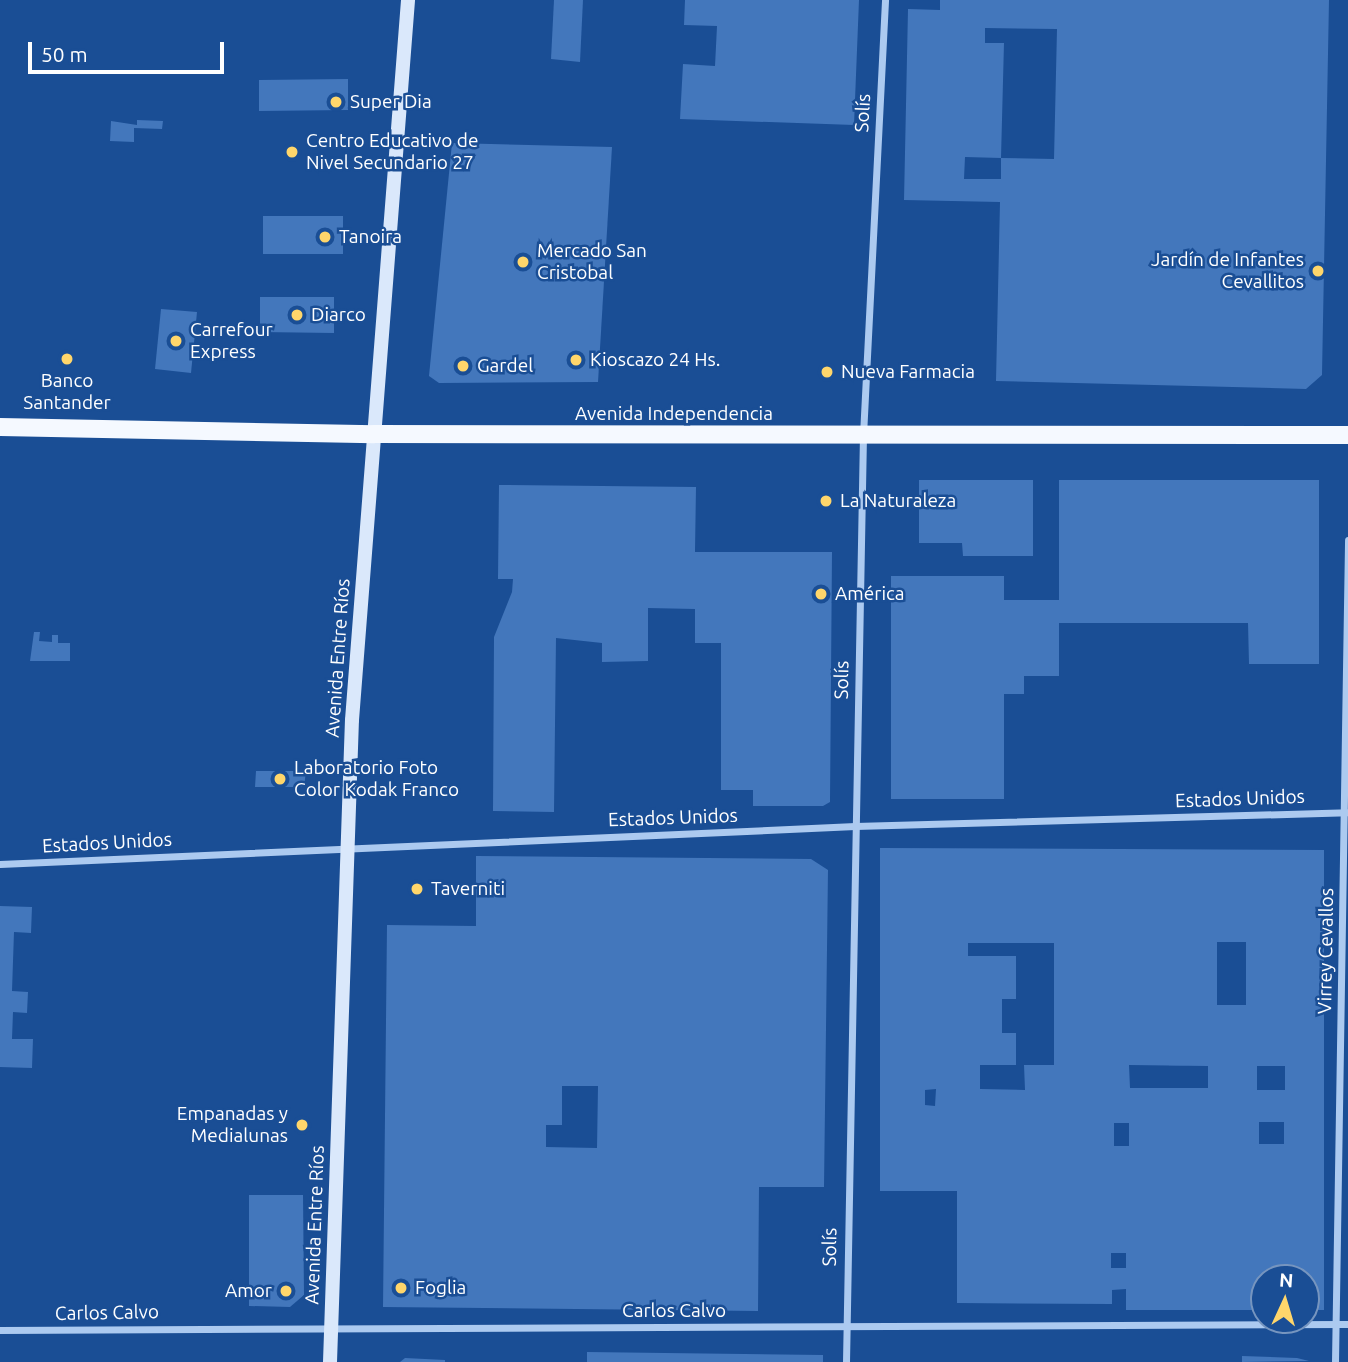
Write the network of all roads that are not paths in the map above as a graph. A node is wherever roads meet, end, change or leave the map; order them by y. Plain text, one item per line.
1 (408, 0) edge
2 (885, 0) edge
3 (0, 427) edge
4 (374, 434) junction
5 (863, 435) junction
6 (1348, 435) edge
7 (1348, 540) edge
8 (1346, 812) edge
9 (855, 826) junction
10 (345, 846) junction
11 (0, 864) edge
12 (1336, 1324) junction
13 (1348, 1324) edge
14 (331, 1326) junction
15 (844, 1327) junction
16 (0, 1330) edge
17 (330, 1362) edge
18 (846, 1362) edge
19 (1335, 1362) edge

1 - 4 main road, Avenida Entre Ríos
2 - 5 street, Solís
3 - 4 main road, Avenida Independencia
4 - 5 main road, Avenida Independencia
4 - 10 main road, Avenida Entre Ríos
5 - 6 main road, Avenida Independencia
5 - 9 street, Solís
7 - 8 street, Virrey Cevallos
8 - 9 street, Estados Unidos
8 - 12 street, Virrey Cevallos
9 - 10 street, Estados Unidos
9 - 15 street, Solís
10 - 11 street, Estados Unidos
10 - 14 main road, Avenida Entre Ríos
12 - 13 street, Carlos Calvo
12 - 15 street, Carlos Calvo
12 - 19 street, Virrey Cevallos
14 - 15 street, Carlos Calvo
14 - 16 street, Carlos Calvo
14 - 17 main road, Avenida Entre Ríos
15 - 18 street, Solís

